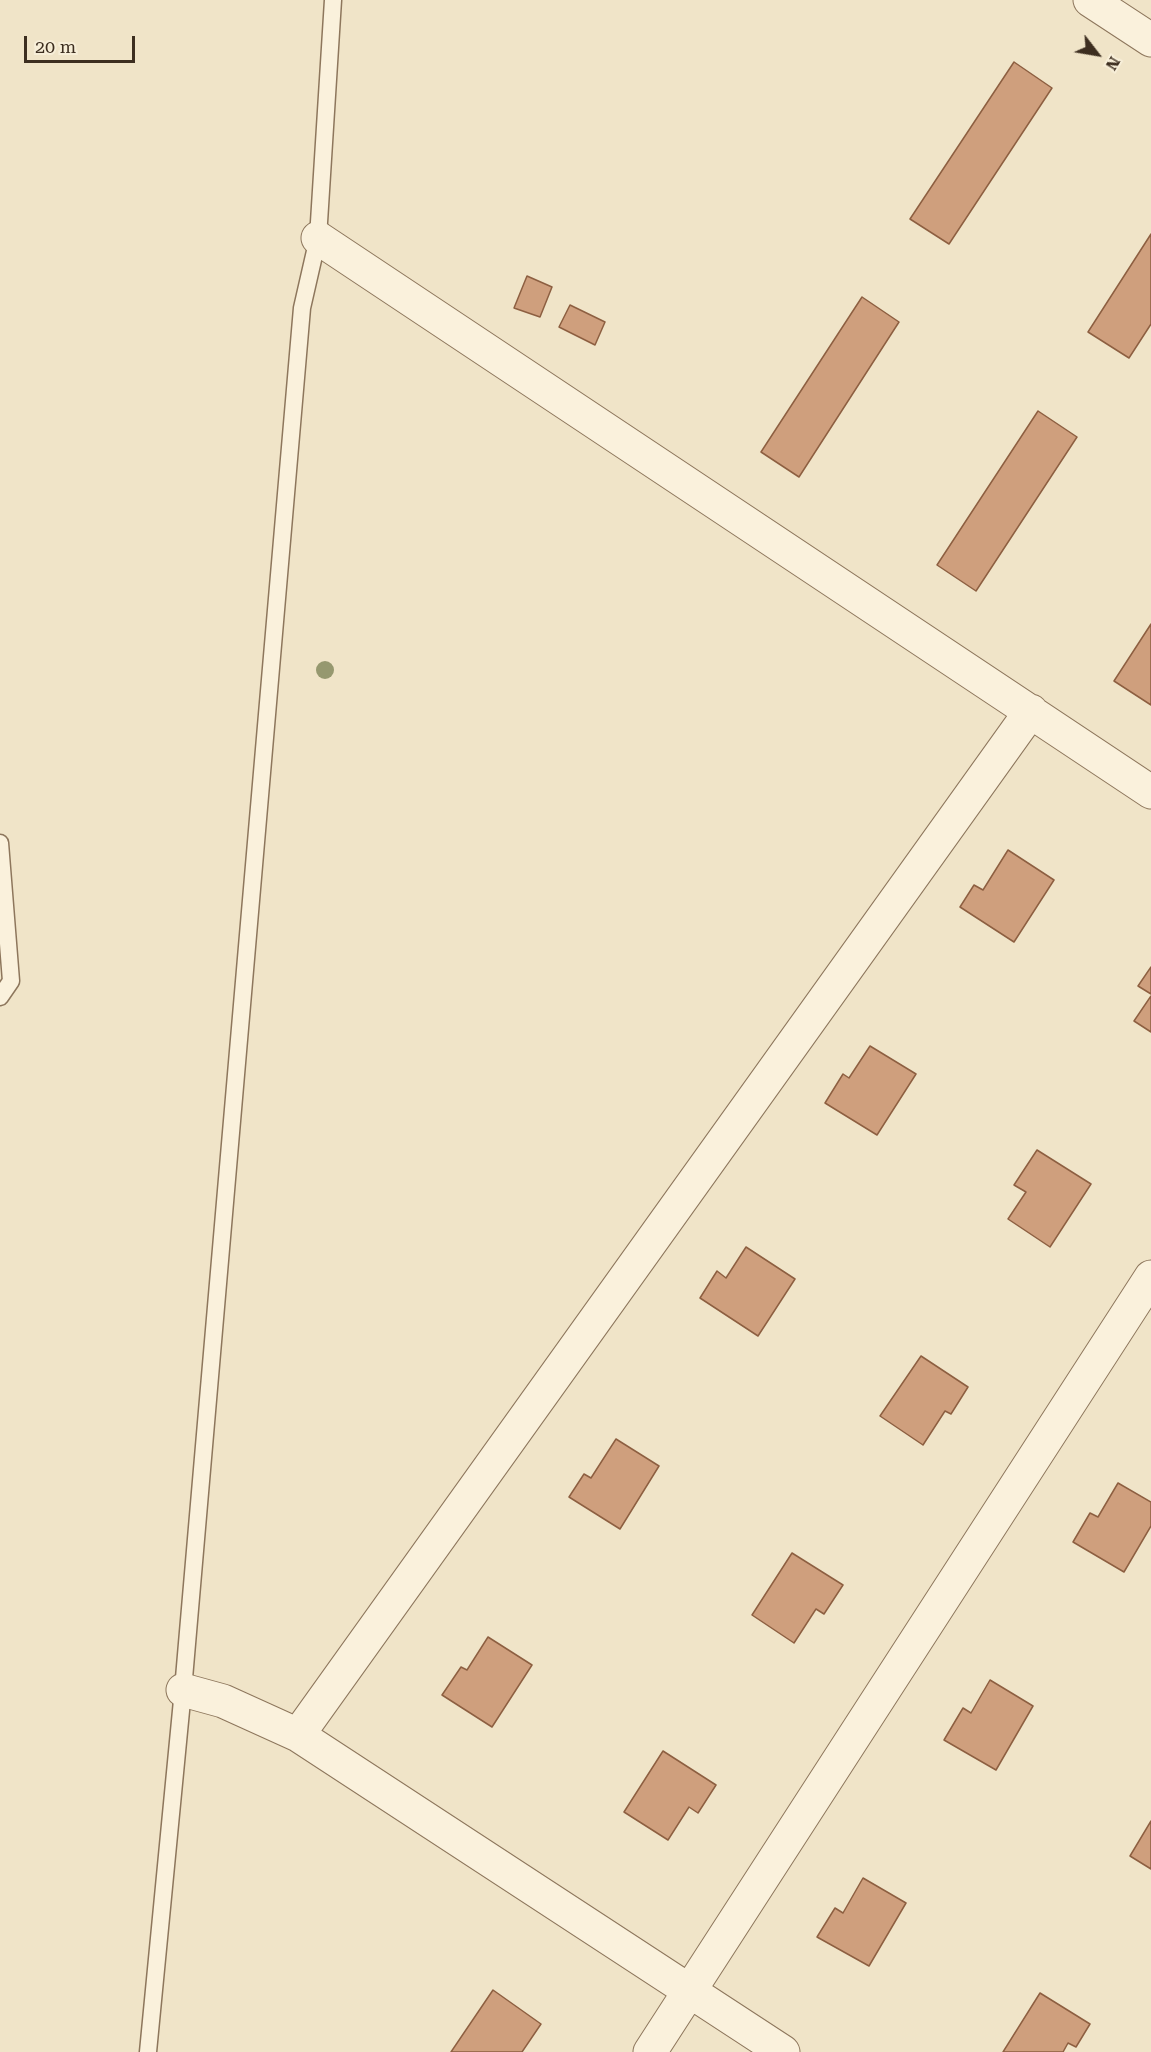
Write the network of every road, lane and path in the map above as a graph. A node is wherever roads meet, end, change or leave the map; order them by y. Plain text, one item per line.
1 (333, 0) edge
2 (1090, 0) edge
3 (1151, 40) edge
4 (318, 238) junction
5 (1031, 711) junction
6 (1151, 792) edge
7 (0, 843) edge
8 (0, 997) edge
9 (1151, 1277) edge
10 (183, 1690) junction
11 (298, 1735) junction
12 (690, 1991) junction
13 (148, 2052) edge
14 (650, 2052) edge
15 (783, 2052) edge

1 - 4 lane
2 - 3 street
4 - 5 street
4 - 10 lane
5 - 6 street
5 - 11 street
7 - 8 lane
9 - 12 street
10 - 11 street
10 - 13 lane
11 - 12 street
12 - 14 street
12 - 15 street

